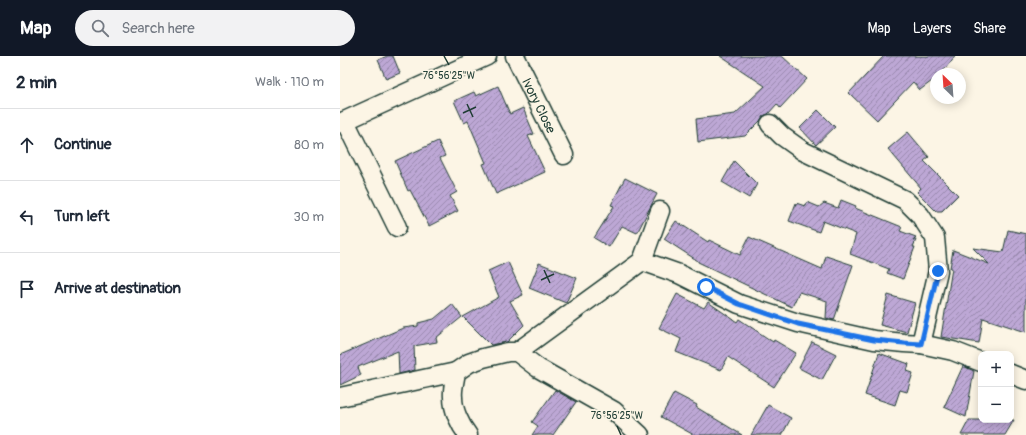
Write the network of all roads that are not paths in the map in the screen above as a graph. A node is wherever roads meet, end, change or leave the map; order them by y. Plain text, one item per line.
1 (487, 56) edge
2 (515, 56) edge
3 (343, 122) edge
4 (770, 124) dead end
5 (564, 155) dead end
6 (660, 211) dead end
7 (397, 227) dead end
8 (642, 261) junction
9 (921, 344) junction
10 (517, 352) junction
11 (978, 361) edge
12 (456, 372) junction
13 (1014, 375) edge
14 (1026, 380) edge
15 (340, 397) edge
16 (468, 435) edge
17 (640, 435) edge

1 - 3 street
2 - 5 street, Ivory Close
3 - 7 street
4 - 9 street
6 - 8 street
8 - 9 street
8 - 10 street
9 - 11 street
10 - 12 street
10 - 17 street
12 - 15 street
12 - 16 street
13 - 14 street

